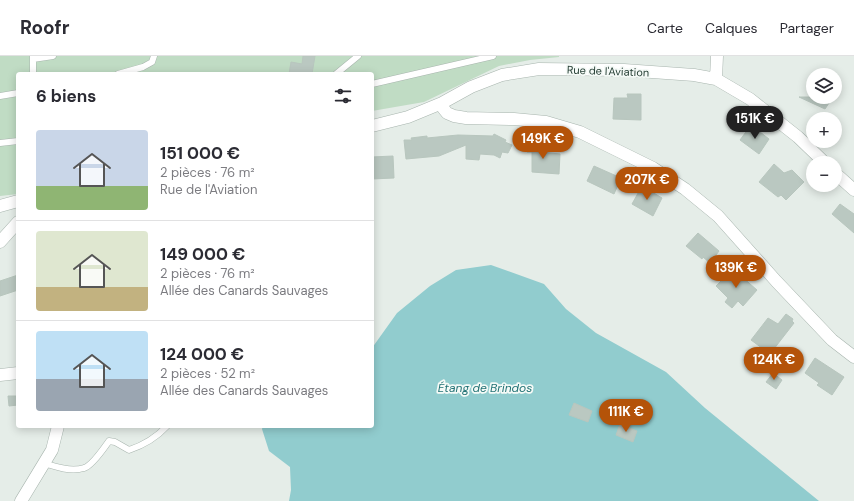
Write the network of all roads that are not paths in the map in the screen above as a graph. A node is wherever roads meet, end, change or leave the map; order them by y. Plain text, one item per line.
1 (53, 56) edge
2 (154, 56) edge
3 (358, 56) edge
4 (493, 56) edge
5 (717, 56) edge
6 (33, 57) edge
7 (33, 72) edge
8 (125, 72) edge
9 (338, 72) edge
10 (716, 79) junction
11 (374, 84) edge
12 (16, 93) edge
13 (0, 96) edge
14 (442, 103) junction
15 (374, 126) edge
16 (16, 141) edge
17 (0, 143) edge
18 (818, 156) edge
19 (842, 179) edge
20 (854, 190) edge
21 (16, 202) edge
22 (0, 206) edge
23 (16, 224) edge
24 (6, 235) edge
25 (854, 357) edge
26 (16, 373) edge
27 (0, 375) edge
28 (58, 428) edge
29 (165, 428) edge
30 (44, 463) junction
31 (21, 501) edge

1 - 6 lane
2 - 8 lane
3 - 9 lane
4 - 11 lane
5 - 10 street
6 - 7 lane
10 - 14 street, Rue de l'Aviation
10 - 18 street, Rue de l'Aviation
12 - 13 lane
14 - 15 street, Rue de l'Aviation
14 - 25 street
16 - 17 lane
19 - 20 street
21 - 22 street
23 - 24 street
26 - 27 street
28 - 30 street
29 - 30 lane
30 - 31 street

